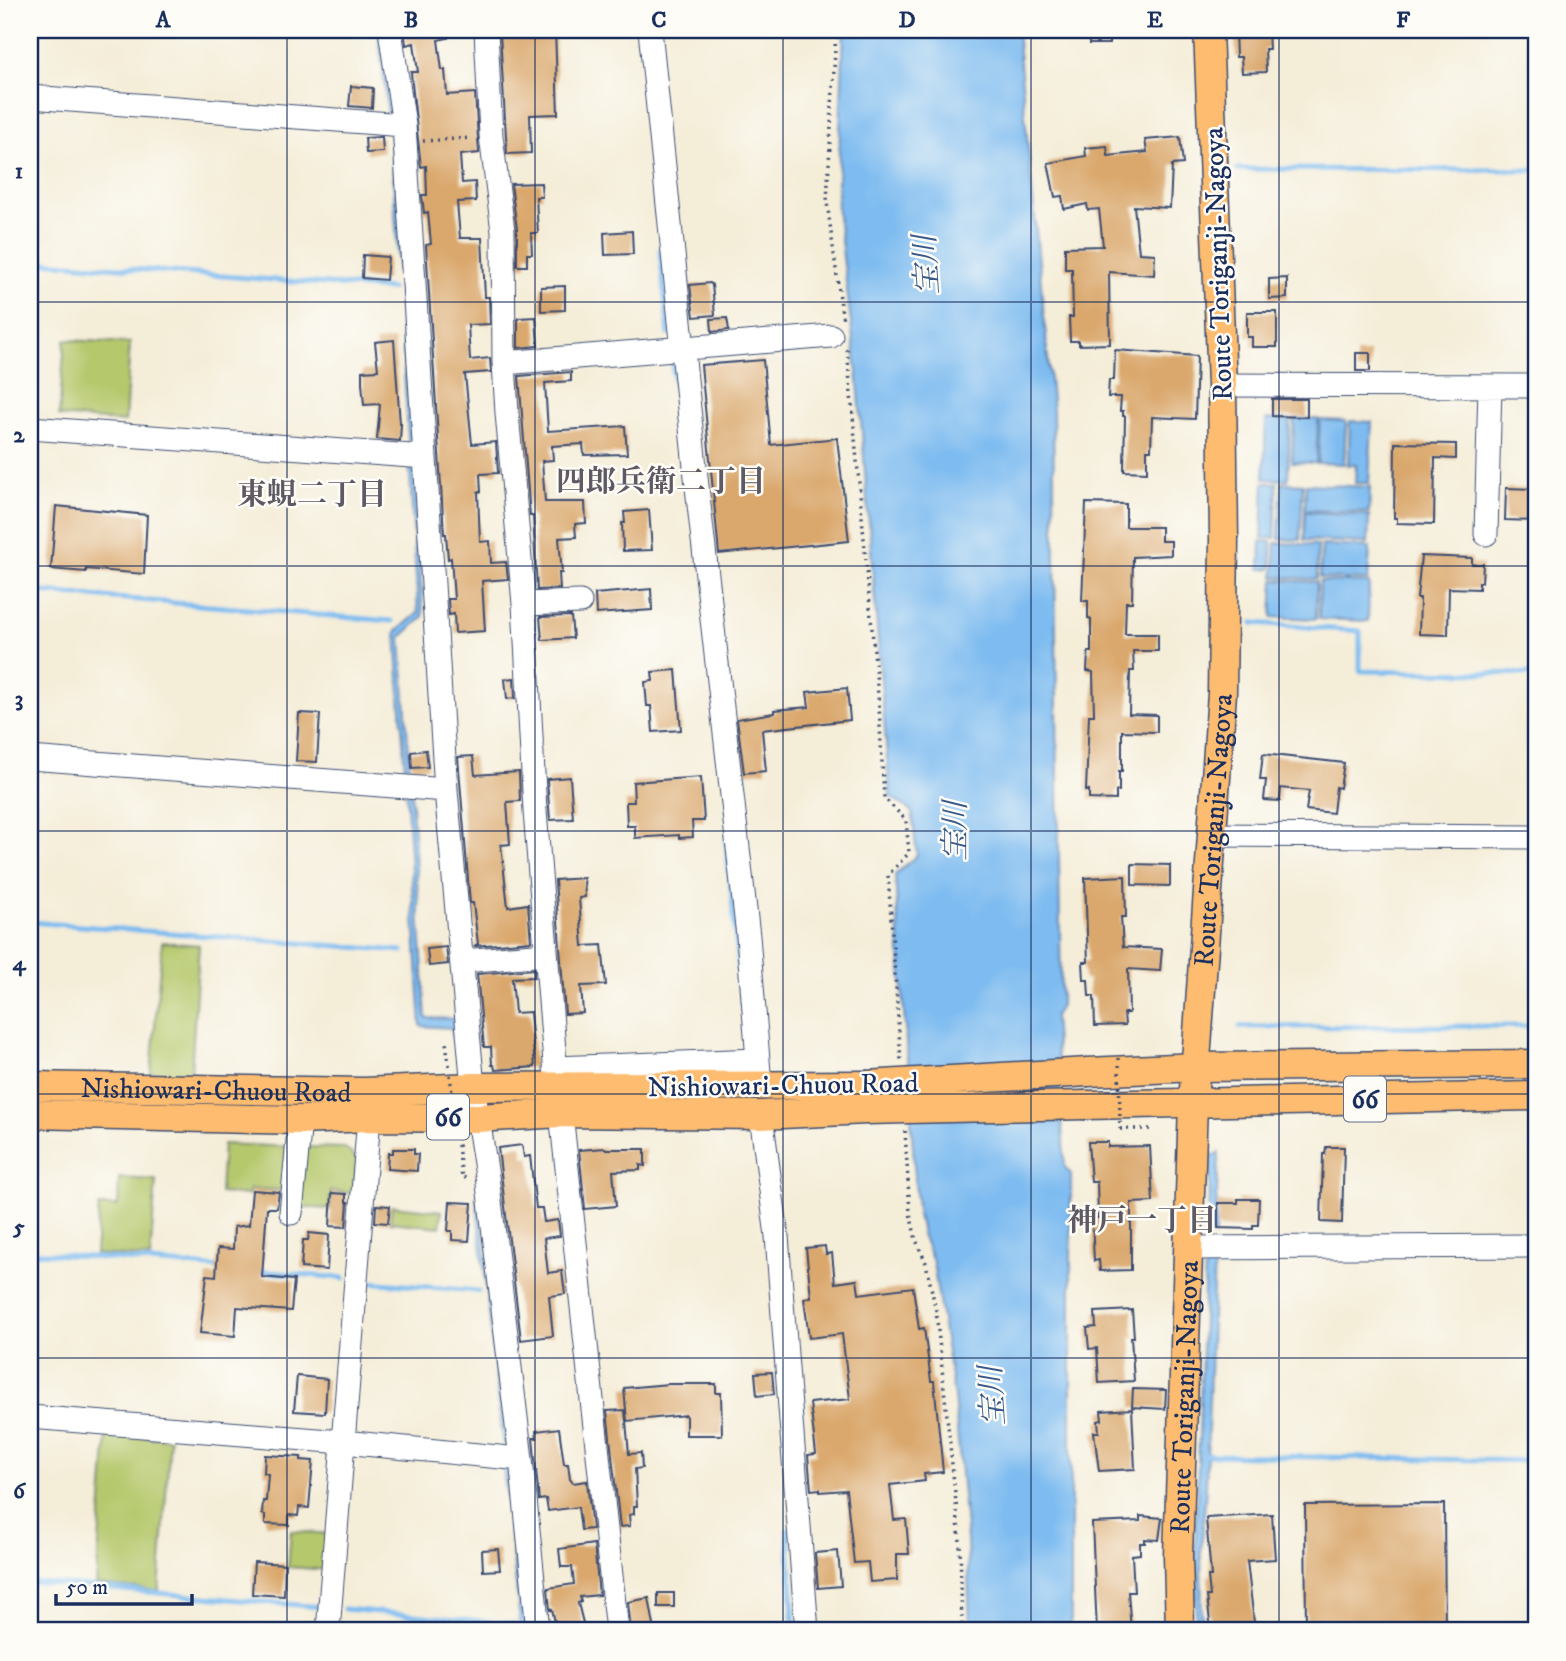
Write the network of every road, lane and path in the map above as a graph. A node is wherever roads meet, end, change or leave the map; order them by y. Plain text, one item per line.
1 (390, 30) edge
2 (486, 30) edge
3 (650, 30) edge
4 (836, 30) edge
5 (1208, 30) edge
6 (30, 97) edge
7 (399, 128) junction
8 (491, 136) junction
9 (840, 334) junction
10 (683, 348) junction
11 (504, 363) junction
12 (1222, 385) junction
13 (1490, 386) junction
14 (1536, 386) edge
15 (30, 428) edge
16 (416, 456) junction
17 (1486, 534) dead end
18 (580, 602) dead end
19 (524, 604) junction
20 (30, 758) edge
21 (446, 790) junction
22 (1213, 835) junction
23 (1536, 837) edge
24 (546, 954) junction
25 (463, 961) junction
26 (446, 1042) dead end
27 (1119, 1058) dead end
28 (1536, 1063) edge
29 (1196, 1067) junction
30 (901, 1068) dead end
31 (759, 1072) junction
32 (461, 1081) junction
33 (30, 1086) edge
34 (558, 1090) junction
35 (1536, 1096) edge
36 (866, 1097) junction
37 (1193, 1103) junction
38 (30, 1114) edge
39 (761, 1115) junction
40 (369, 1117) junction
41 (478, 1118) junction
42 (300, 1120) junction
43 (905, 1123) dead end
44 (1152, 1129) dead end
45 (461, 1174) dead end
46 (291, 1213) dead end
47 (1536, 1246) edge
48 (1188, 1248) junction
49 (30, 1417) edge
50 (343, 1442) junction
51 (521, 1459) junction
52 (328, 1631) edge
53 (538, 1631) edge
54 (617, 1631) edge
55 (807, 1631) edge
56 (962, 1631) edge
57 (1180, 1631) edge

1 - 7 street
2 - 8 street
3 - 10 street
4 - 9 path
5 - 12 main road, Route Toriganji-Nagoya
6 - 7 street
7 - 8 path
7 - 16 street
8 - 11 street
9 - 10 street
9 - 30 path
10 - 11 street
10 - 31 street
11 - 19 street
12 - 13 street
12 - 22 main road, Route Toriganji-Nagoya
13 - 14 street
13 - 17 street
15 - 16 street
16 - 21 street
18 - 19 street
19 - 24 street
20 - 21 street
21 - 25 street
22 - 23 street
22 - 29 main road, Route Toriganji-Nagoya
24 - 25 street
24 - 34 street
25 - 32 street
26 - 32 path
27 - 44 path, bridge
28 - 29 main road, Nishiowari-Chuou Road / 66
29 - 36 main road, Nishiowari-Chuou Road / 66, bridge
29 - 37 main road, Route Toriganji-Nagoya
31 - 34 main road, Nishiowari-Chuou Road / 66
31 - 36 main road, Nishiowari-Chuou Road / 66
32 - 33 main road, Nishiowari-Chuou Road / 66
32 - 34 main road, Nishiowari-Chuou Road / 66
32 - 41 street
32 - 45 path, bridge
34 - 39 main road, Nishiowari-Chuou Road / 66
34 - 41 main road, Nishiowari-Chuou Road / 66
34 - 54 street
35 - 37 main road, Nishiowari-Chuou Road / 66
36 - 37 main road, Nishiowari-Chuou Road / 66, bridge
36 - 39 main road, Nishiowari-Chuou Road / 66
37 - 48 main road, Route Toriganji-Nagoya
38 - 42 main road, Nishiowari-Chuou Road / 66
39 - 55 street
40 - 41 main road, Nishiowari-Chuou Road / 66
40 - 42 main road, Nishiowari-Chuou Road / 66
40 - 50 street
41 - 51 street
42 - 46 street
43 - 56 path
47 - 48 street
48 - 57 main road, Route Toriganji-Nagoya
49 - 50 street
50 - 51 street
50 - 52 street
51 - 53 street

